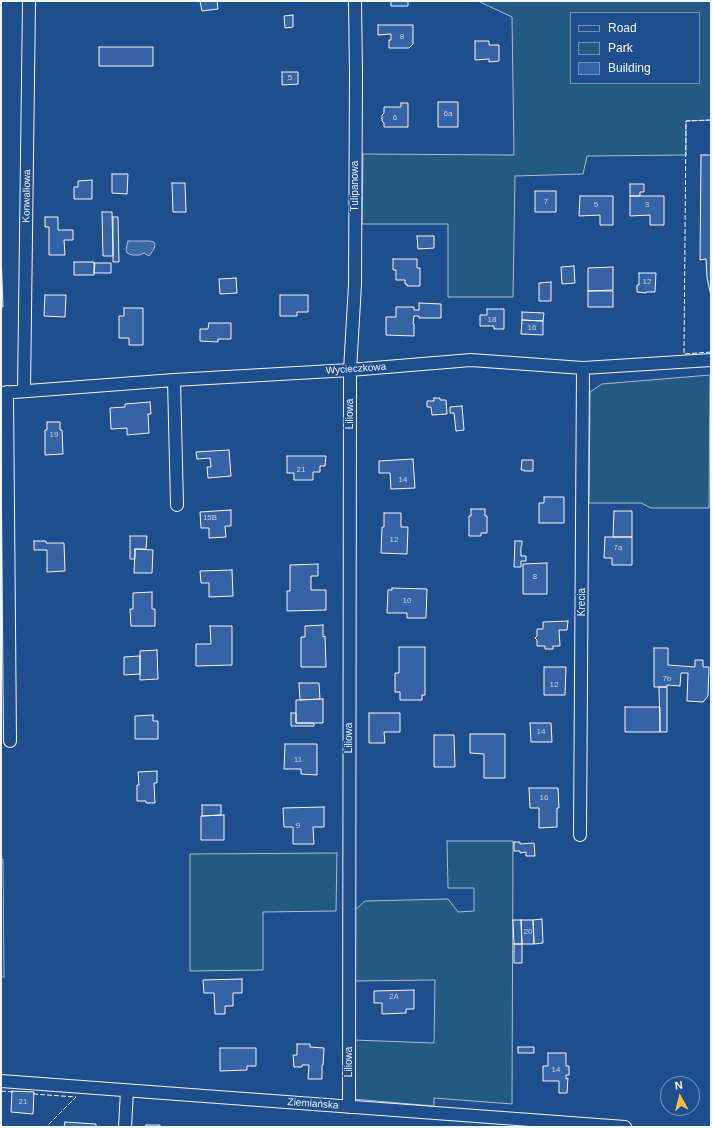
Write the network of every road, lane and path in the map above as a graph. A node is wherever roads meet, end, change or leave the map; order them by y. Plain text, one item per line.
1 (29, 1) edge
2 (355, 1) edge
3 (711, 360) edge
4 (583, 368) junction
5 (350, 370) junction
6 (174, 380) junction
7 (24, 391) junction
8 (4, 392) edge
9 (177, 505) dead end
10 (10, 741) dead end
11 (580, 836) dead end
12 (1, 1081) edge
13 (127, 1090) junction
14 (349, 1107) junction
15 (585, 1126) edge
16 (125, 1127) edge
17 (625, 1127) edge

1 - 7 street, Konwaliowa
2 - 5 street, Tulipanowa
3 - 4 street, Wycieczkowa
4 - 5 street, Wycieczkowa
4 - 11 street, Krecia
5 - 6 street, Wycieczkowa
5 - 14 street, Liliowa
6 - 7 street, Wycieczkowa
6 - 9 street
7 - 8 street, Wycieczkowa
8 - 10 street
12 - 13 street, Ziemiańska
13 - 14 street, Ziemiańska
13 - 16 street
14 - 15 street, Ziemiańska
15 - 17 street, Ziemiańska

